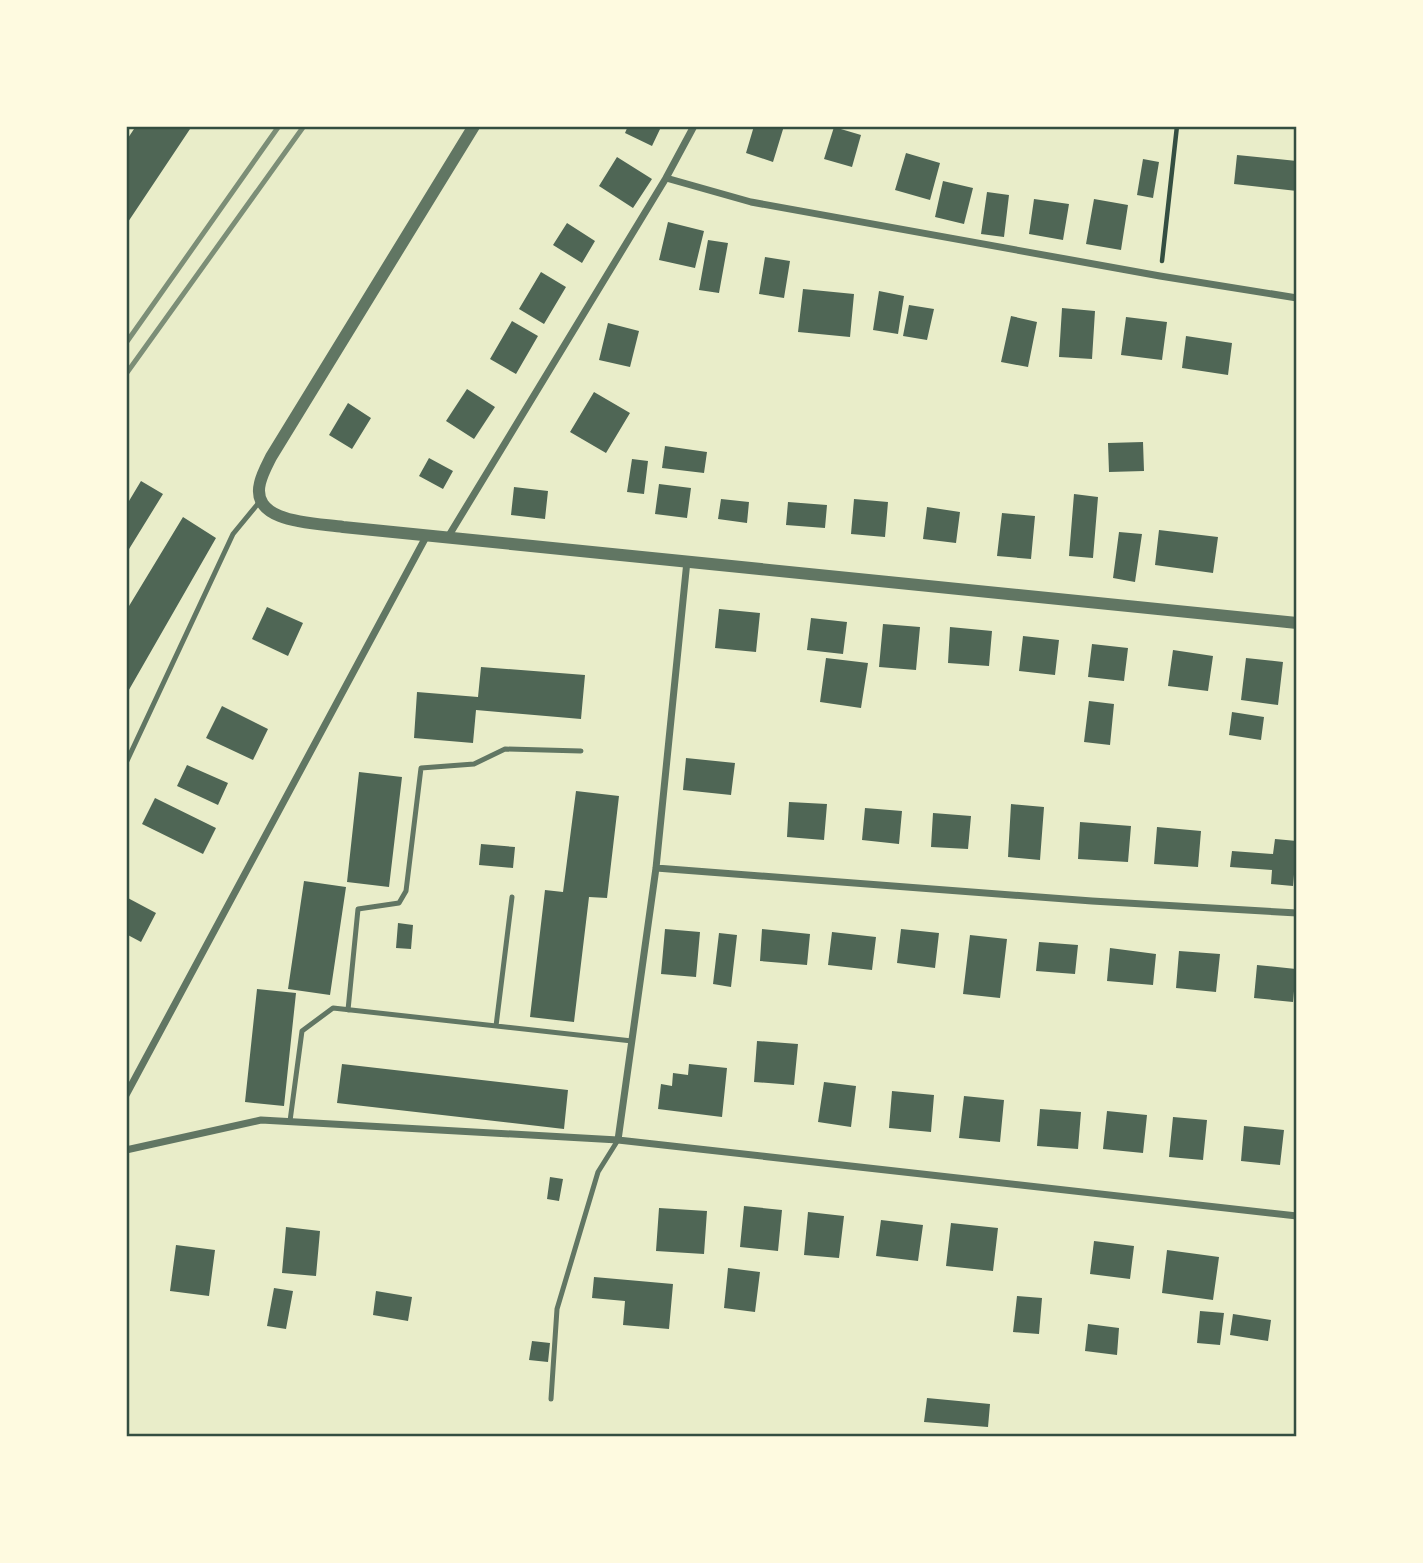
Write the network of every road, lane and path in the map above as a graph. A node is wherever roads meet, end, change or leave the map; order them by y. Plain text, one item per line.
1 (474, 126) edge
2 (694, 126) edge
3 (1177, 126) edge
4 (666, 178) junction
5 (1160, 276) junction
6 (1297, 298) edge
7 (261, 500) junction
8 (427, 534) junction
9 (449, 537) junction
10 (687, 561) junction
11 (1297, 622) edge
12 (581, 751) dead end
13 (126, 763) edge
14 (656, 867) junction
15 (512, 897) dead end
16 (1297, 913) edge
17 (348, 1010) junction
18 (496, 1026) junction
19 (632, 1041) junction
20 (126, 1095) edge
21 (290, 1121) junction
22 (618, 1140) junction
23 (126, 1150) edge
24 (1297, 1216) edge
25 (551, 1398) dead end

1 - 7 street
2 - 4 street
3 - 5 path
4 - 5 street
4 - 9 street
5 - 6 street
7 - 8 street
7 - 13 lane
8 - 9 street
8 - 20 street
9 - 10 street
10 - 11 street
10 - 14 street
12 - 17 lane
14 - 16 street
14 - 19 street
15 - 18 lane
17 - 18 lane
17 - 21 lane
18 - 19 lane
19 - 22 street
21 - 22 street
21 - 23 street
22 - 24 street
22 - 25 lane

